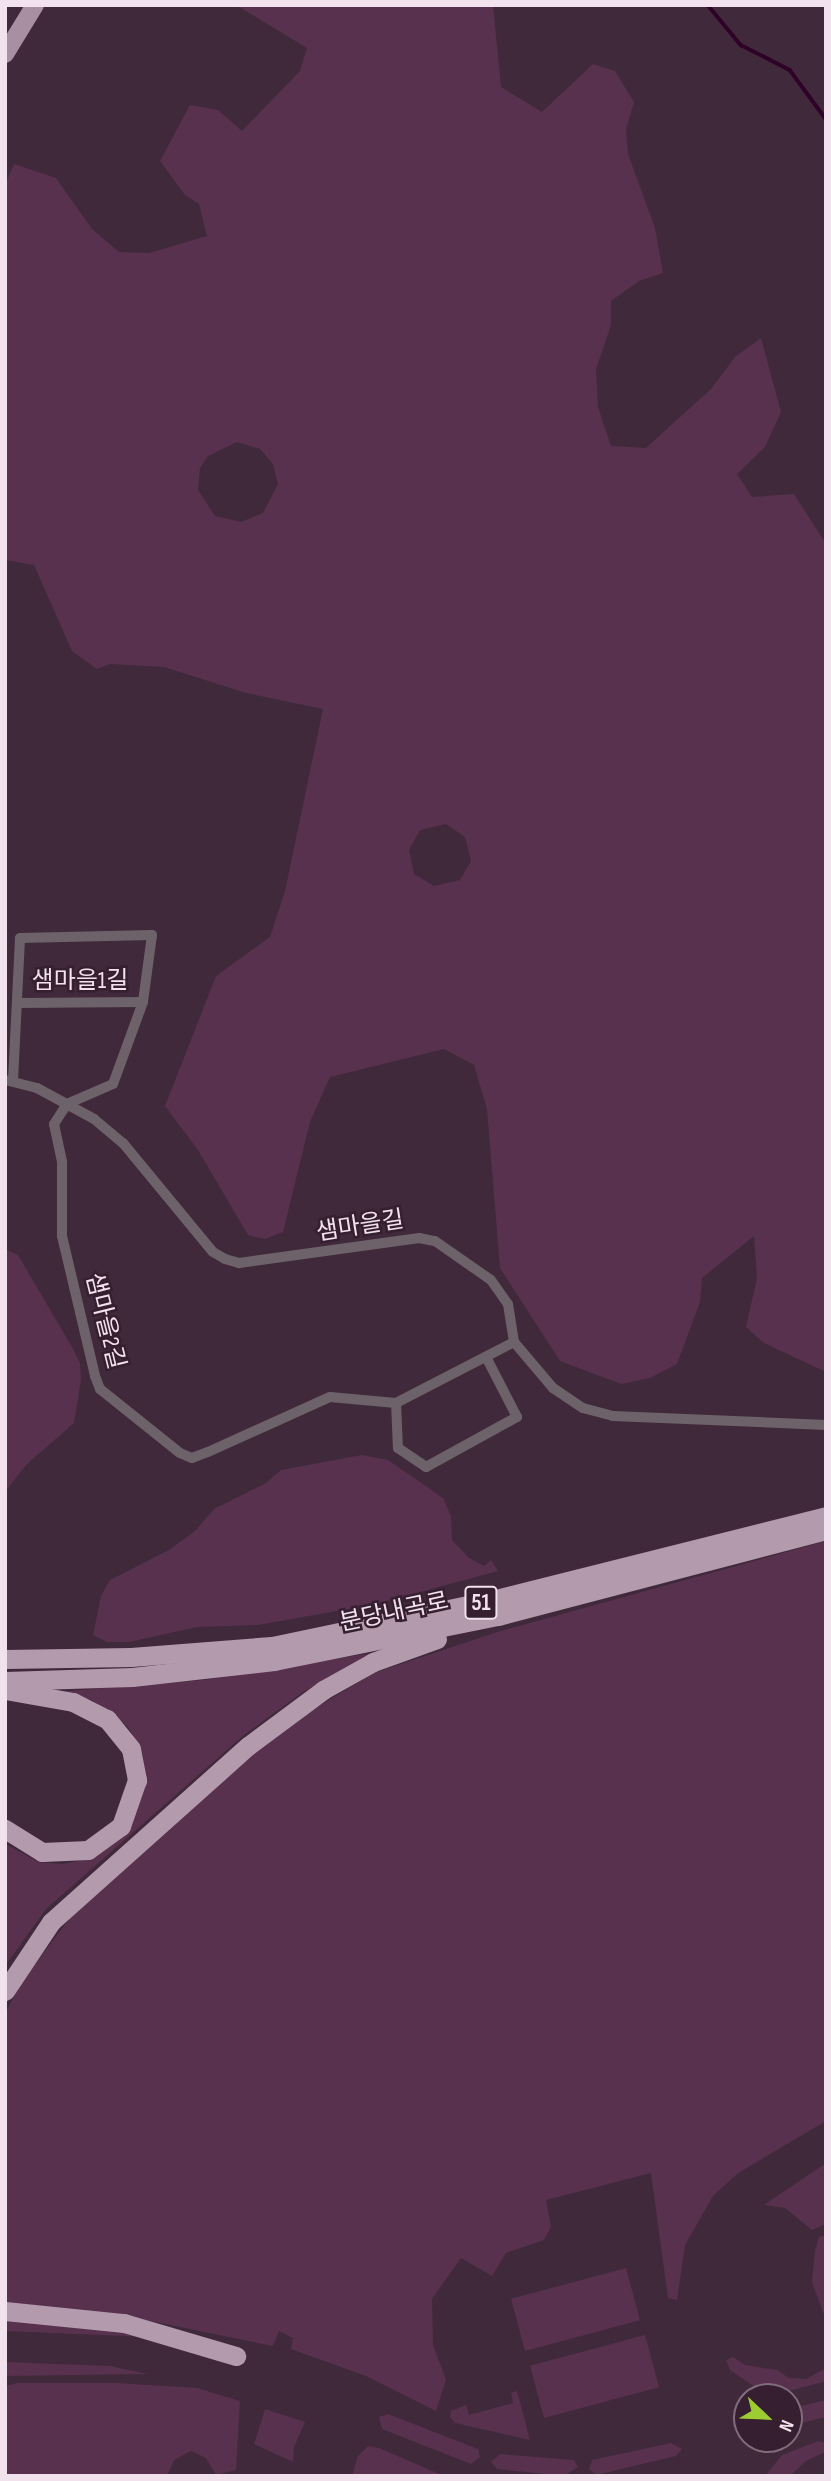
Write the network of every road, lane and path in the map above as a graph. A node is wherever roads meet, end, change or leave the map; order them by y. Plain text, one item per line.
1 (36, 5) edge
2 (5, 54) edge
3 (20, 938) joint
4 (143, 1002) junction
5 (17, 1003) junction
6 (9, 1080) edge
7 (67, 1104) junction
8 (514, 1342) junction
9 (486, 1357) junction
10 (396, 1403) junction
11 (826, 1425) edge
12 (826, 1516) edge
13 (826, 1530) edge
14 (498, 1616) junction
15 (5, 1659) edge
16 (5, 1681) edge
17 (5, 1690) edge
18 (5, 1829) edge
19 (5, 1991) edge
20 (5, 2311) edge
21 (236, 2356) dead end

1 - 2 main road
3 - 4 street, 샘마을1길
3 - 5 street, 샘마을길
4 - 5 street, 샘마을1길
4 - 7 street, 샘마을1길
5 - 6 street, 샘마을길
6 - 7 street, 샘마을길
7 - 8 street, 샘마을길
7 - 10 street, 샘마을2길
8 - 9 street
8 - 11 street
9 - 10 street
9 - 10 street
12 - 15 highway, 분당내곡로 / 51
13 - 14 highway, 분당내곡로 / 51
14 - 16 highway, 분당내곡로 / 51
14 - 19 highway
17 - 18 highway
20 - 21 highway

